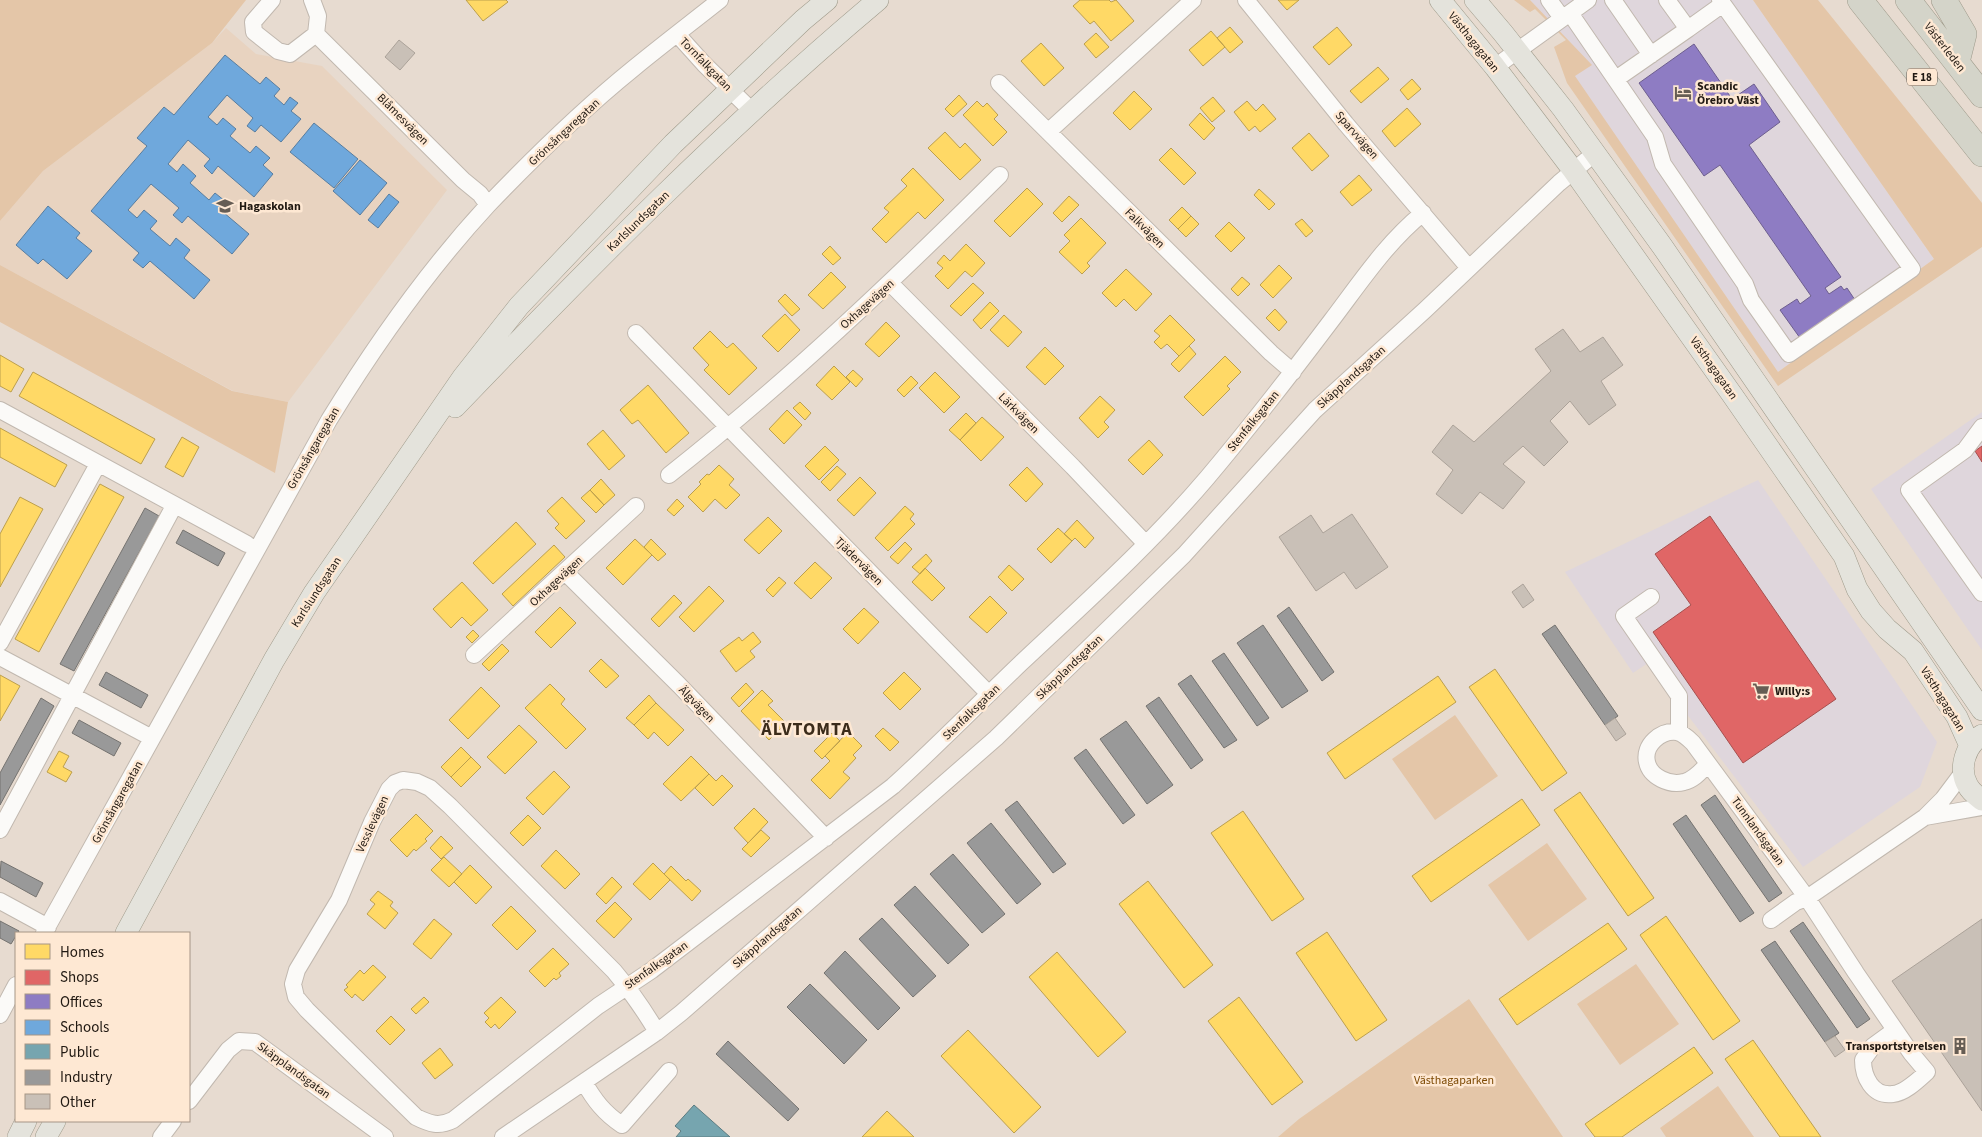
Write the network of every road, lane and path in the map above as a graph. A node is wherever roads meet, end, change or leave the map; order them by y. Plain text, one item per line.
1 (272, 0) edge
2 (312, 0) edge
3 (720, 0) edge
4 (827, 0) edge
5 (878, 0) edge
6 (1193, 0) edge
7 (1246, 0) edge
8 (1440, 0) edge
9 (1475, 0) edge
10 (1550, 0) edge
11 (1588, 0) edge
12 (1613, 0) edge
13 (1667, 0) edge
14 (1860, 0) edge
15 (1908, 0) edge
16 (1944, 0) edge
17 (1721, 2) edge
18 (1566, 15) junction
19 (1688, 29) junction
20 (316, 34) junction
21 (677, 34) junction
22 (1517, 50) junction
23 (1651, 54) junction
24 (1957, 62) junction
25 (1495, 67) junction
26 (1616, 79) junction
27 (999, 83) dead end
28 (730, 89) junction
29 (1982, 95) edge
30 (753, 112) junction
31 (1049, 131) junction
32 (1596, 153) junction
33 (1982, 154) edge
34 (1573, 170) junction
35 (1000, 176) dead end
36 (488, 205) junction
37 (1423, 213) junction
38 (1469, 268) junction
39 (890, 284) junction
40 (636, 333) dead end
41 (1293, 372) junction
42 (0, 410) edge
43 (730, 427) junction
44 (1982, 427) edge
45 (1982, 439) edge
46 (1965, 450) junction
47 (409, 454) junction
48 (98, 464) junction
49 (668, 475) dead end
50 (174, 506) junction
51 (636, 506) dead end
52 (247, 544) dead end
53 (1146, 544) junction
54 (565, 572) junction
55 (1982, 593) edge
56 (1651, 597) dead end
57 (0, 643) edge
58 (474, 655) dead end
59 (0, 658) edge
60 (72, 694) junction
61 (989, 694) junction
62 (1982, 710) edge
63 (1679, 732) junction
64 (233, 736) junction
65 (152, 738) junction
66 (1976, 740) edge
67 (1708, 764) junction
68 (1964, 771) junction
69 (1982, 800) edge
70 (1982, 806) edge
71 (1925, 817) junction
72 (0, 830) edge
73 (826, 838) junction
74 (1807, 898) junction
75 (0, 901) edge
76 (1770, 920) dead end
77 (46, 930) edge
78 (127, 932) edge
79 (142, 932) edge
80 (626, 986) junction
81 (15, 987) edge
82 (0, 1015) edge
83 (1895, 1030) dead end
84 (656, 1032) junction
85 (669, 1071) dead end
86 (584, 1082) junction
87 (190, 1100) edge
88 (26, 1122) edge
89 (54, 1122) edge
90 (172, 1122) edge
91 (440, 1124) joint
92 (18, 1137) edge
93 (46, 1137) edge
94 (161, 1137) edge
95 (385, 1137) edge
96 (503, 1137) edge

1 - 20 street
2 - 20 street
3 - 21 street, Tornfalkgatan
4 - 28 main road, Karlslundsgatan
5 - 30 main road, Karlslundsgatan
6 - 31 street
7 - 37 street, Sparvvägen
8 - 25 main road, Västhagagatan
9 - 22 main road, Västhagagatan
10 - 18 street
11 - 18 street
12 - 23 street
13 - 19 street
14 - 33 highway, E 18
15 - 24 highway, Västerleden
16 - 24 highway
17 - 19 street
17 - 26 street
18 - 22 street
18 - 26 street
19 - 23 street
20 - 36 street, Blåmesvägen
21 - 28 street, Tornfalkgatan
21 - 36 street, Grönsångaregatan
22 - 25 street
22 - 32 main road, Västhagagatan
23 - 26 street
24 - 29 highway, Västerleden
25 - 34 main road, Västhagagatan
27 - 31 street, Falkvägen
28 - 30 street, Tornfalkgatan
28 - 47 main road, Karlslundsgatan
30 - 47 main road, Karlslundsgatan
31 - 41 street, Falkvägen
32 - 34 street, Skäpplandsgatan
32 - 62 main road, Västhagagatan
34 - 38 street, Skäpplandsgatan
34 - 66 main road, Västhagagatan
35 - 39 street, Oxhagevägen
36 - 65 street, Grönsångaregatan
37 - 38 street, Sparvvägen
37 - 41 street, Stenfalksgatan
38 - 84 street, Skäpplandsgatan
39 - 43 street, Oxhagevägen
39 - 53 street, Lärkvägen
40 - 43 street
41 - 53 street, Stenfalksgatan
42 - 48 street
43 - 49 street, Oxhagevägen
43 - 61 street, Tjädervägen
44 - 46 street
45 - 46 street
46 - 55 street
47 - 64 main road, Karlslundsgatan
48 - 50 street
48 - 57 street
50 - 52 street
50 - 60 street
51 - 54 street, Oxhagevägen
53 - 61 street, Stenfalksgatan
54 - 58 street, Oxhagevägen
54 - 73 street, Älgvägen
56 - 63 street
59 - 60 street
60 - 65 street
60 - 72 street
61 - 73 street, Stenfalksgatan
63 - 67 street, Tunnlandsgatan
63 - 67 street
64 - 78 main road, Karlslundsgatan
64 - 79 main road, Karlslundsgatan
65 - 77 street, Grönsångaregatan
66 - 68 main road
67 - 74 street, Tunnlandsgatan
68 - 69 main road
68 - 71 street
70 - 71 street
71 - 74 street
73 - 80 street, Stenfalksgatan
74 - 76 street
74 - 83 street, Tunnlandsgatan
75 - 77 street
80 - 84 street, Vesslevägen
80 - 91 street, Stenfalksgatan
80 - 91 street, Vesslevägen
81 - 82 street
84 - 86 street, Skäpplandsgatan
85 - 86 street
86 - 96 street, Skäpplandsgatan
87 - 95 street, Skäpplandsgatan
88 - 92 main road
89 - 93 main road
90 - 94 street

